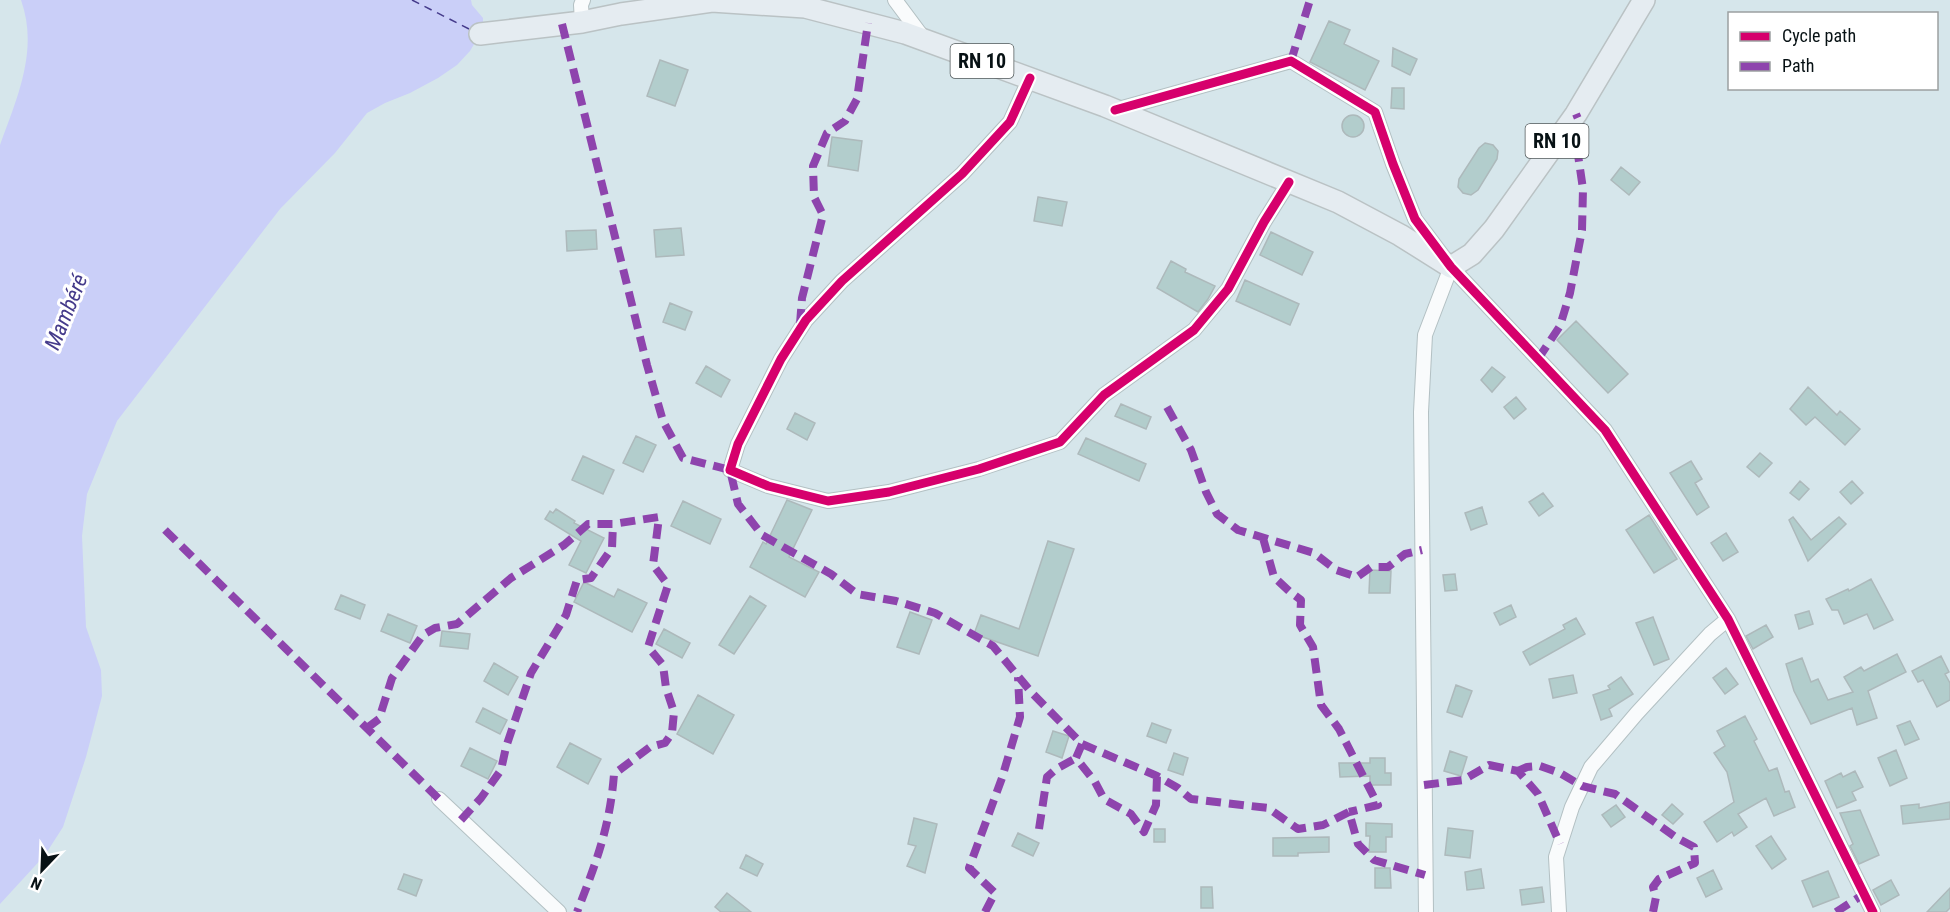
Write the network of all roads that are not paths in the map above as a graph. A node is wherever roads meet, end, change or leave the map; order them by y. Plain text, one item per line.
1 (583, 0) edge
2 (895, 0) edge
3 (1644, 0) edge
4 (582, 22) junction
5 (480, 34) dead end
6 (926, 40) junction
7 (1030, 78) junction
8 (1115, 110) junction
9 (1289, 182) junction
10 (1451, 267) junction
11 (1728, 619) junction
12 (438, 799) dead end
13 (559, 912) edge
14 (1426, 912) edge
15 (1559, 912) edge
16 (1873, 912) edge

1 - 4 street
2 - 6 street
3 - 10 main road, RN 10
4 - 5 main road, RN 10
4 - 6 main road, RN 10
6 - 7 main road, RN 10
7 - 8 main road, RN 10
7 - 9 street
8 - 9 main road, RN 10
8 - 10 street
9 - 10 main road, RN 10
10 - 11 street
10 - 14 street
11 - 15 street
11 - 16 street
12 - 13 street

